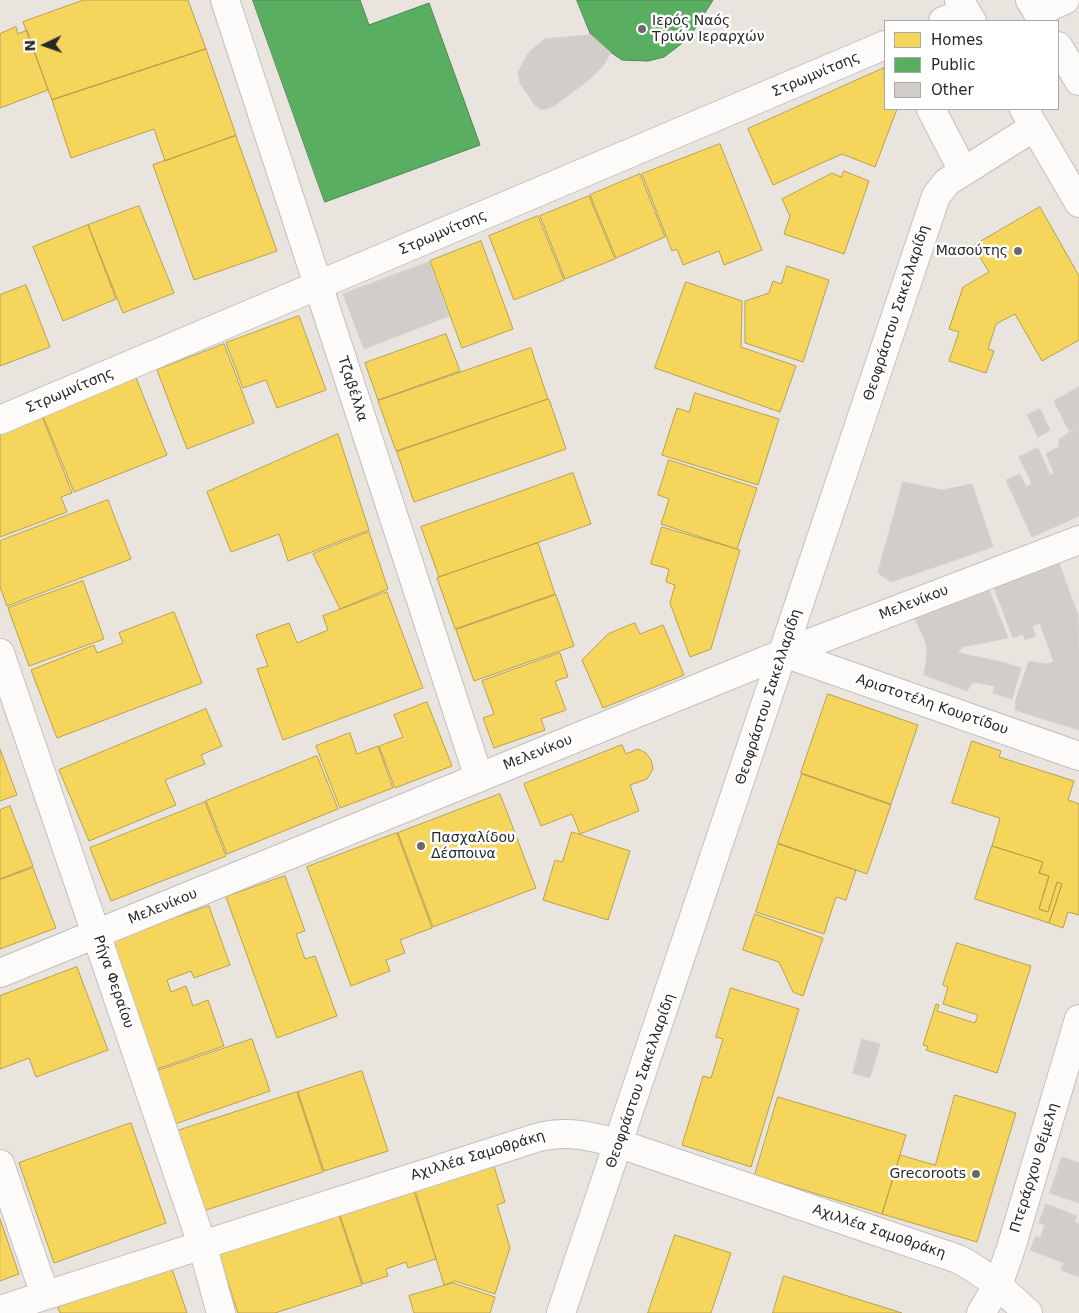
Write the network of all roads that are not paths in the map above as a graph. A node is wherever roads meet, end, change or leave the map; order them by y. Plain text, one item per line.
1 (225, 0) edge
2 (1065, 0) edge
3 (1037, 11) edge
4 (884, 45) edge
5 (1059, 48) edge
6 (1079, 81) edge
7 (932, 110) edge
8 (1029, 118) edge
9 (963, 172) junction
10 (1079, 203) edge
11 (319, 286) junction
12 (0, 420) edge
13 (1076, 549) edge
14 (0, 653) edge
15 (784, 653) junction
16 (1079, 756) edge
17 (479, 778) junction
18 (96, 934) junction
19 (0, 973) edge
20 (1079, 1020) edge
21 (620, 1144) junction
22 (0, 1164) edge
23 (202, 1244) junction
24 (998, 1285) junction
25 (45, 1295) junction
26 (0, 1310) edge
27 (221, 1313) edge
28 (561, 1313) edge
29 (981, 1313) edge
30 (1028, 1313) edge

1 - 11 street, Τζαβέλλα
2 - 3 street
4 - 11 street, Στρωμνίτσης
5 - 6 street
7 - 9 street
8 - 9 street, Θεοφράστου Σακελλαρίδη
8 - 10 street
9 - 15 street, Θεοφράστου Σακελλαρίδη
11 - 12 street, Στρωμνίτσης
11 - 17 street, Τζαβέλλα
13 - 15 street, Μελενίκου
14 - 18 street, Ρήγα Φεραίου
15 - 16 street, Αριστοτέλη Κουρτίδου
15 - 17 street, Μελενίκου
15 - 21 street, Θεοφράστου Σακελλαρίδη
17 - 18 street, Μελενίκου
18 - 19 street, Μελενίκου
18 - 23 street, Ρήγα Φεραίου
20 - 24 street, Πτεράρχου Θέμελη
21 - 23 street, Αχιλλέα Σαμοθράκη
21 - 24 street, Αχιλλέα Σαμοθράκη
21 - 28 street, Θεοφράστου Σακελλαρίδη
22 - 25 street
23 - 25 street, Αχιλλέα Σαμοθράκη
23 - 27 street, Ρήγα Φεραίου
24 - 29 street, Πτεράρχου Θέμελη
24 - 30 street, Αχιλλέα Σαμοθράκη
25 - 26 street, Αχιλλέα Σαμοθράκη

